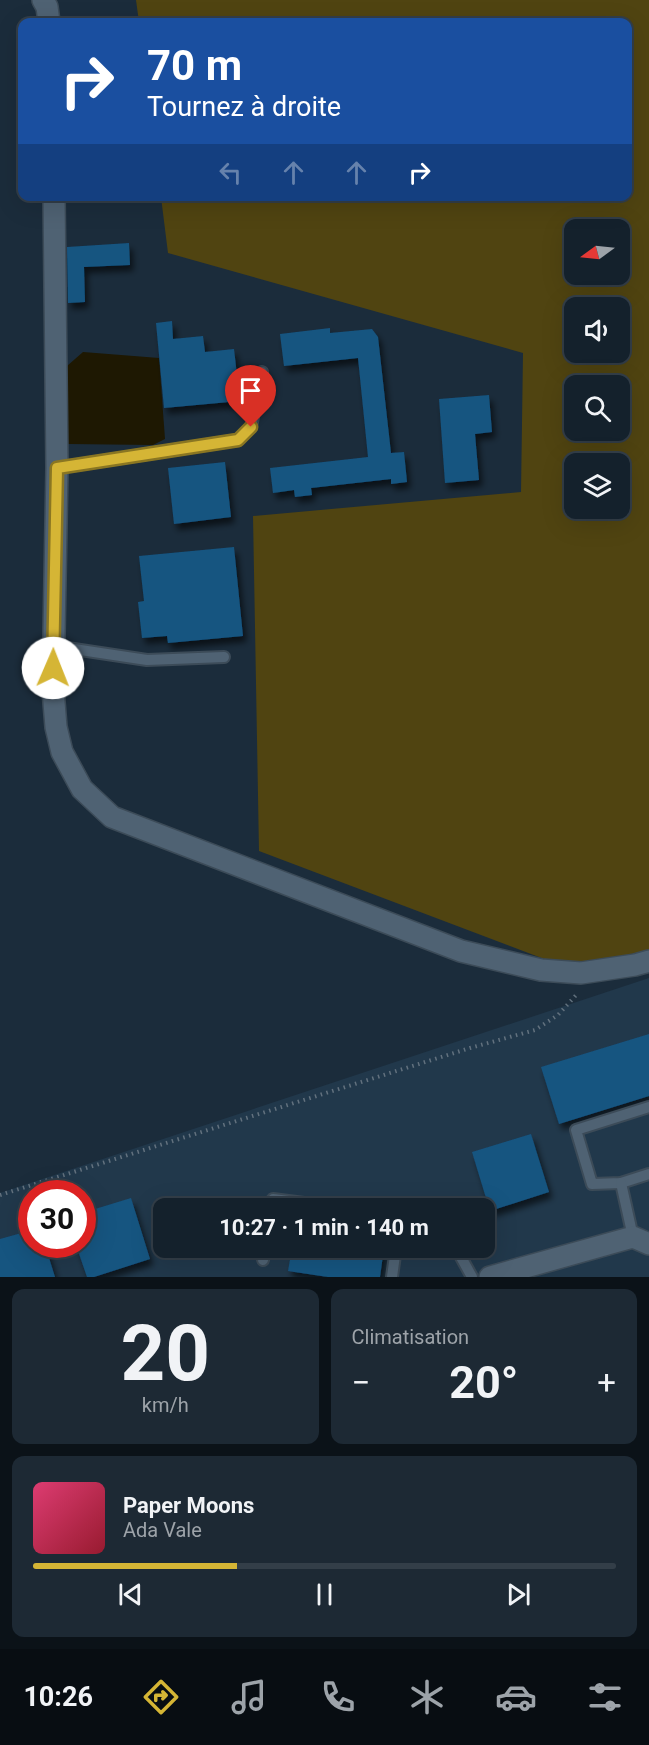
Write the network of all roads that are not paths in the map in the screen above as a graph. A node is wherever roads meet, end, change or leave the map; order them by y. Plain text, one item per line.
1 (43, 0) edge
2 (48, 18) edge
3 (54, 201) edge
4 (262, 372) dead end
5 (57, 468) junction
6 (54, 646) junction
7 (224, 657) dead end
8 (649, 961) edge
9 (649, 1107) edge
10 (649, 1174) edge
11 (621, 1183) junction
12 (641, 1241) edge
13 (395, 1258) edge
14 (462, 1258) edge
15 (392, 1277) edge
16 (472, 1277) edge
17 (490, 1277) edge

1 - 2 street
3 - 5 street
4 - 5 lane
5 - 6 street
6 - 7 lane
6 - 8 street
9 - 11 lane
10 - 11 lane
11 - 12 lane
12 - 17 street
13 - 15 lane
14 - 16 lane

